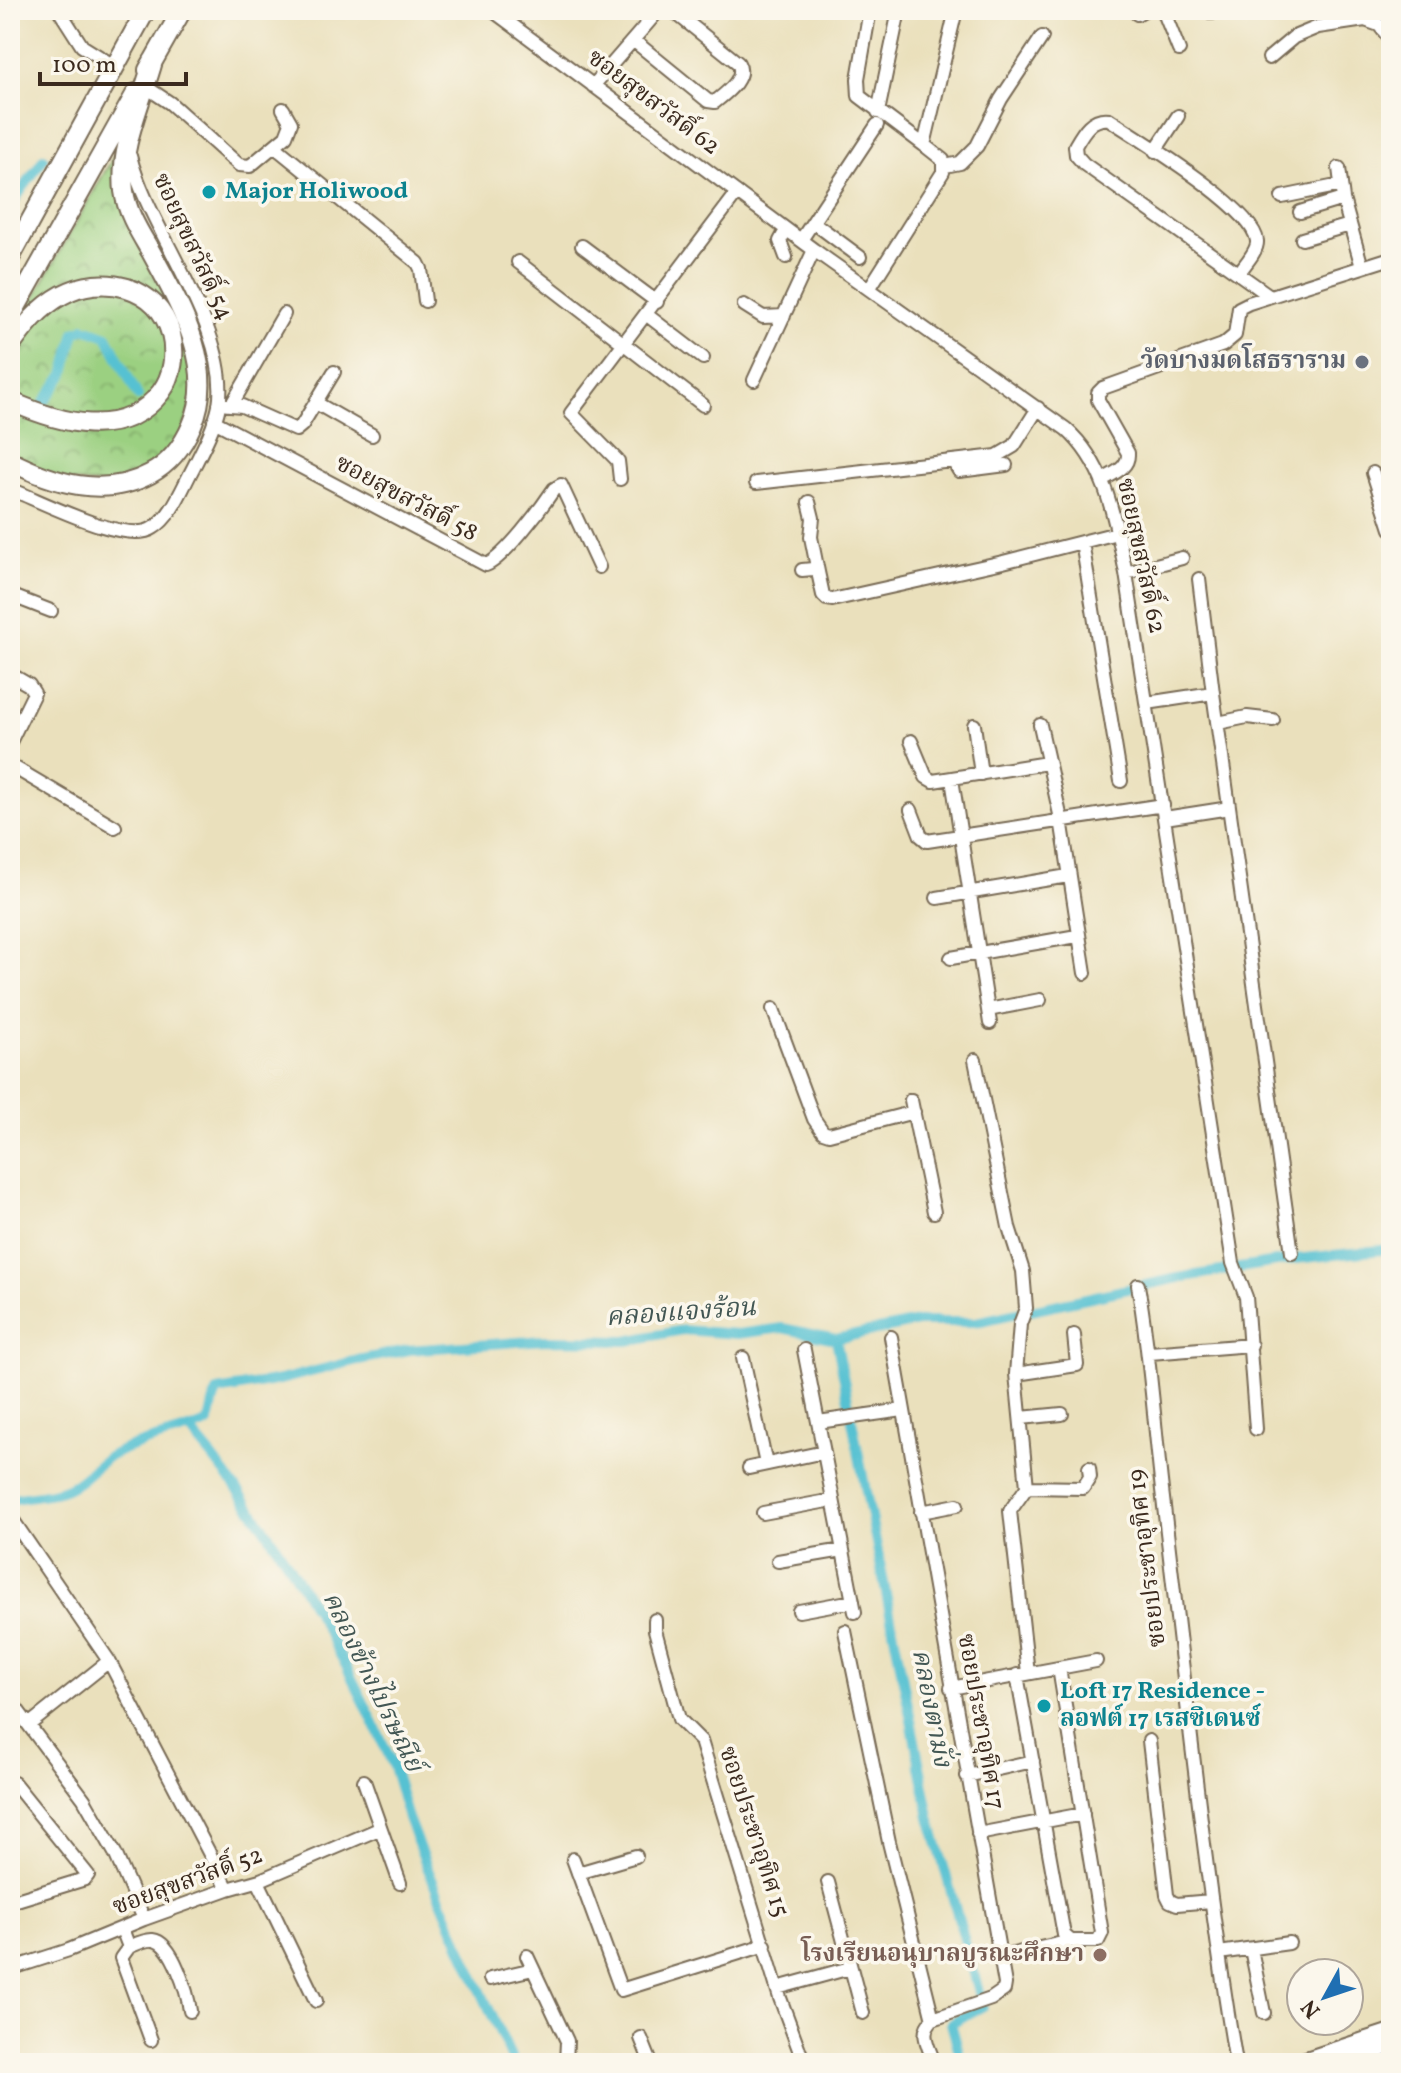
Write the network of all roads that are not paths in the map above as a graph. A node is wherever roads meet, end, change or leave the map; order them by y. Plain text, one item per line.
1 (59, 10) edge
2 (146, 10) edge
3 (155, 10) edge
4 (492, 10) edge
5 (659, 10) edge
6 (672, 10) edge
7 (870, 10) edge
8 (956, 10) edge
9 (1163, 10) edge
10 (179, 16) edge
11 (897, 20) dead end
12 (1042, 37) dead end
13 (633, 40) junction
14 (1391, 40) edge
15 (1179, 50) dead end
16 (1269, 58) dead end
17 (153, 61) junction
18 (114, 66) junction
19 (593, 86) junction
20 (146, 87) junction
21 (283, 109) dead end
22 (1178, 116) dead end
23 (878, 119) junction
24 (924, 145) junction
25 (274, 146) junction
26 (128, 149) junction
27 (1155, 151) junction
28 (945, 166) junction
29 (1339, 168) dead end
30 (1341, 185) junction
31 (737, 193) junction
32 (1282, 197) dead end
33 (1343, 199) junction
34 (1300, 212) dead end
35 (813, 222) junction
36 (1350, 225) junction
37 (786, 230) junction
38 (1302, 239) dead end
39 (801, 240) junction
40 (582, 246) dead end
41 (814, 250) junction
42 (10, 256) edge
43 (786, 257) dead end
44 (860, 257) dead end
45 (1391, 258) edge
46 (518, 262) dead end
47 (1362, 267) junction
48 (1239, 273) junction
49 (869, 289) junction
50 (1270, 296) junction
51 (425, 301) dead end
52 (657, 302) junction
53 (744, 305) dead end
54 (284, 314) dead end
55 (647, 315) junction
56 (784, 316) junction
57 (10, 318) edge
58 (624, 346) junction
59 (10, 347) edge
60 (703, 358) dead end
61 (334, 372) dead end
62 (754, 380) dead end
63 (10, 401) edge
64 (316, 403) junction
65 (226, 404) junction
66 (703, 405) dead end
67 (1038, 408) junction
68 (214, 421) junction
69 (372, 435) dead end
70 (10, 461) edge
71 (953, 461) junction
72 (1006, 465) dead end
73 (1373, 473) dead end
74 (620, 479) dead end
75 (1102, 480) junction
76 (756, 483) dead end
77 (10, 489) edge
78 (809, 502) dead end
79 (1391, 529) edge
80 (1117, 533) junction
81 (1082, 542) junction
82 (1182, 558) dead end
83 (599, 567) dead end
84 (802, 570) dead end
85 (818, 572) junction
86 (1126, 573) junction
87 (1199, 579) dead end
88 (10, 595) edge
89 (51, 611) dead end
90 (10, 674) edge
91 (1213, 693) junction
92 (1147, 703) junction
93 (1273, 720) dead end
94 (1218, 723) junction
95 (974, 725) dead end
96 (1040, 725) dead end
97 (911, 741) dead end
98 (10, 742) edge
99 (1047, 763) junction
100 (10, 765) edge
101 (981, 774) junction
102 (952, 779) junction
103 (1121, 781) dead end
104 (1223, 809) dead end
105 (911, 810) dead end
106 (1164, 812) junction
107 (1061, 819) junction
108 (115, 827) dead end
109 (960, 835) junction
110 (1068, 876) junction
111 (969, 893) junction
112 (937, 898) dead end
113 (1077, 936) junction
114 (979, 953) junction
115 (951, 958) dead end
116 (1085, 973) dead end
117 (1040, 1000) dead end
118 (773, 1009) dead end
119 (975, 1060) dead end
120 (934, 1212) dead end
121 (1292, 1253) dead end
122 (1138, 1285) dead end
123 (1074, 1335) dead end
124 (891, 1337) dead end
125 (1251, 1345) junction
126 (804, 1350) dead end
127 (1150, 1353) junction
128 (743, 1358) dead end
129 (1016, 1374) junction
130 (903, 1410) junction
131 (1062, 1414) dead end
132 (1021, 1418) junction
133 (818, 1422) junction
134 (1256, 1429) dead end
135 (824, 1452) junction
136 (766, 1464) junction
137 (749, 1468) dead end
138 (1089, 1468) dead end
139 (1027, 1487) junction
140 (833, 1500) junction
141 (957, 1505) dead end
142 (921, 1512) junction
143 (763, 1513) dead end
144 (10, 1516) edge
145 (843, 1550) junction
146 (778, 1561) dead end
147 (799, 1611) dead end
148 (655, 1620) dead end
149 (845, 1631) dead end
150 (109, 1661) junction
151 (1096, 1661) dead end
152 (1059, 1668) junction
153 (1023, 1674) junction
154 (951, 1688) junction
155 (10, 1700) edge
156 (30, 1724) junction
157 (1149, 1741) dead end
158 (1033, 1761) junction
159 (967, 1776) junction
160 (364, 1781) dead end
161 (14, 1783) dead end
162 (1083, 1814) junction
163 (1044, 1822) junction
164 (379, 1829) junction
165 (978, 1834) junction
166 (636, 1856) dead end
167 (573, 1859) dead end
168 (578, 1873) junction
169 (258, 1881) junction
170 (828, 1882) dead end
171 (400, 1883) dead end
172 (228, 1889) junction
173 (1211, 1901) junction
174 (10, 1902) edge
175 (144, 1919) junction
176 (122, 1929) junction
177 (1071, 1941) junction
178 (1289, 1943) dead end
179 (765, 1945) junction
180 (129, 1947) junction
181 (1251, 1949) junction
182 (1219, 1953) junction
183 (1000, 1957) junction
184 (850, 1968) junction
185 (10, 1969) edge
186 (490, 1979) dead end
187 (777, 1988) junction
188 (316, 2001) dead end
189 (190, 2011) dead end
190 (863, 2013) dead end
191 (1264, 2013) dead end
192 (933, 2019) junction
193 (1391, 2032) edge
194 (641, 2038) dead end
195 (151, 2040) dead end
196 (1391, 2045) edge
197 (566, 2063) edge
198 (651, 2063) edge
199 (804, 2063) edge
200 (934, 2063) edge
201 (1236, 2063) edge
202 (1297, 2063) edge
203 (1336, 2063) edge

1 - 18 street
2 - 18 main road
3 - 10 main road
4 - 19 street, ซอยสุขสวัสดิ์ 62
5 - 13 street
6 - 13 street
7 - 23 street
8 - 24 street
9 - 15 street
10 - 17 main road
11 - 23 street
12 - 28 street
13 - 19 street
14 - 16 street
17 - 20 main road
17 - 57 main road
18 - 42 main road
19 - 31 street, ซอยสุขสวัสดิ์ 62
20 - 25 street
20 - 26 main road
21 - 25 street
22 - 27 street
23 - 24 street
23 - 35 street
24 - 28 street
25 - 51 street
26 - 65 street, ซอยสุขสวัสดิ์ 54
26 - 70 main road
27 - 48 street
27 - 48 street
28 - 49 street
29 - 30 street
30 - 32 street
30 - 33 street
31 - 37 street, ซอยสุขสวัสดิ์ 62
31 - 52 street
33 - 34 street
33 - 36 street
35 - 39 street
35 - 44 street
36 - 38 street
36 - 47 street
37 - 39 street, ซอยสุขสวัสดิ์ 62
37 - 43 street
39 - 41 street, ซอยสุขสวัสดิ์ 62
40 - 52 street
41 - 49 street, ซอยสุขสวัสดิ์ 62
41 - 56 street
45 - 47 street
46 - 58 street
47 - 50 street
48 - 50 street
49 - 67 street, ซอยสุขสวัสดิ์ 62
50 - 75 street
52 - 55 street
53 - 56 street
54 - 65 street
55 - 58 street
55 - 60 street
56 - 62 street
58 - 66 street
58 - 74 street
59 - 63 main road
61 - 64 street
64 - 65 street
64 - 69 street
65 - 68 street, ซอยสุขสวัสดิ์ 54
67 - 71 street
67 - 75 street, ซอยสุขสวัสดิ์ 62
68 - 77 street, ซอยสุขสวัสดิ์ 54
68 - 83 street, ซอยสุขสวัสดิ์ 58
71 - 72 street
71 - 76 street
73 - 79 street
75 - 80 street, ซอยสุขสวัสดิ์ 62
78 - 85 street
80 - 81 street
80 - 86 street, ซอยสุขสวัสดิ์ 62
81 - 85 street
81 - 103 street
82 - 86 street
84 - 85 street
86 - 92 street, ซอยสุขสวัสดิ์ 62
87 - 91 street
88 - 89 street
90 - 98 street
91 - 92 street
91 - 94 street
92 - 106 street, ซอยสุขสวัสดิ์ 62
93 - 94 street
94 - 121 street
95 - 101 street
96 - 99 street
97 - 102 street
99 - 101 street
99 - 107 street
100 - 108 street
101 - 102 street
102 - 109 street
104 - 106 street
105 - 109 street
106 - 107 street
106 - 125 street, ซอยสุขสวัสดิ์ 62
107 - 109 street
107 - 110 street
109 - 111 street
110 - 111 street
110 - 113 street
111 - 112 street
111 - 114 street
113 - 114 street
113 - 116 street
114 - 115 street
114 - 117 street
118 - 120 street
119 - 129 street
122 - 127 street, ซอยประชาอุทิศ 19
123 - 129 street
124 - 130 street, ซอยประชาอุทิศ 17
125 - 127 street
125 - 134 street, ซอยสุขสวัสดิ์ 62
126 - 133 street
127 - 173 street, ซอยประชาอุทิศ 19
128 - 136 street
129 - 132 street
130 - 133 street
130 - 142 street, ซอยประชาอุทิศ 17
131 - 132 street
132 - 139 street
133 - 135 street
135 - 136 street
135 - 140 street
136 - 137 street
138 - 139 street
139 - 153 street
140 - 143 street
140 - 145 street
141 - 142 street
142 - 154 street, ซอยประชาอุทิศ 17
144 - 150 street
145 - 146 street
145 - 147 street
148 - 179 street, ซอยประชาอุทิศ 15
149 - 192 street
150 - 156 street
150 - 172 street
151 - 152 street
152 - 153 street
152 - 162 street
153 - 154 street
153 - 158 street
154 - 159 street, ซอยประชาอุทิศ 17
155 - 156 street
156 - 175 street
157 - 173 street
158 - 159 street
158 - 163 street
159 - 165 street, ซอยประชาอุทิศ 17
160 - 164 street
161 - 174 street
162 - 163 street
162 - 177 street
163 - 165 street
163 - 177 street
164 - 169 street, ซอยสุขสวัสดิ์ 52
164 - 171 street
165 - 183 street, ซอยประชาอุทิศ 17
166 - 168 street
167 - 168 street
168 - 179 street
169 - 172 street, ซอยสุขสวัสดิ์ 52
169 - 188 street
170 - 184 street
172 - 175 street, ซอยสุขสวัสดิ์ 52
173 - 182 street, ซอยประชาอุทิศ 19
175 - 176 street, ซอยสุขสวัสดิ์ 52
176 - 180 street
176 - 185 street, ซอยสุขสวัสดิ์ 52
177 - 183 street
178 - 181 street
179 - 187 street, ซอยประชาอุทิศ 15
180 - 189 street
180 - 195 street
181 - 182 street
181 - 191 street
182 - 201 street, ซอยประชาอุทิศ 19
183 - 192 street, ซอยประชาอุทิศ 17
184 - 187 street
184 - 190 street
186 - 197 street
187 - 199 street, ซอยประชาอุทิศ 15
192 - 200 street
193 - 202 main road
194 - 198 street
196 - 203 main road

